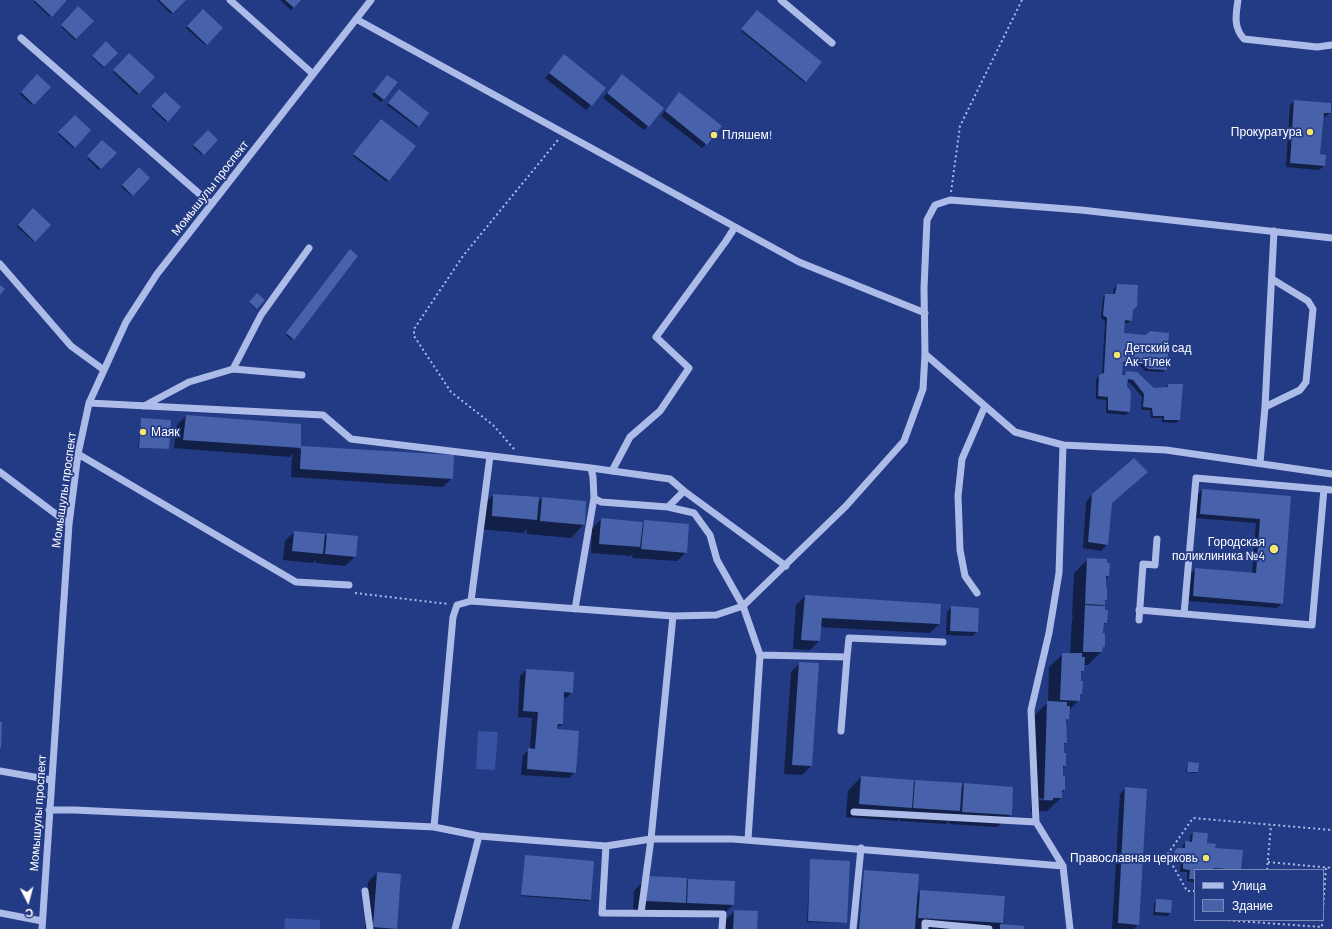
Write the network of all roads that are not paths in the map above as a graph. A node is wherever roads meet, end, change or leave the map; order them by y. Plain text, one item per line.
1 (230, 0) edge
2 (371, 0) edge
3 (781, 0) edge
4 (1238, 0) edge
5 (356, 19) junction
6 (21, 38) dead end
7 (832, 43) dead end
8 (1332, 45) edge
9 (313, 74) junction
10 (211, 204) junction
11 (734, 227) junction
12 (1274, 231) junction
13 (1332, 238) edge
14 (309, 248) dead end
15 (0, 264) edge
16 (1272, 279) junction
17 (925, 313) junction
18 (925, 354) junction
19 (233, 369) junction
20 (104, 370) junction
21 (302, 374) dead end
22 (89, 403) junction
23 (144, 406) junction
24 (985, 406) junction
25 (1265, 407) junction
26 (1063, 445) junction
27 (78, 454) junction
28 (490, 456) junction
29 (1260, 463) junction
30 (591, 468) junction
31 (612, 471) junction
32 (0, 472) edge
33 (1332, 474) edge
34 (1324, 489) junction
35 (1332, 490) edge
36 (684, 491) junction
37 (594, 498) junction
38 (668, 507) junction
39 (69, 524) junction
40 (1157, 539) dead end
41 (786, 566) junction
42 (349, 585) road end
43 (977, 593) dead end
44 (471, 601) junction
45 (742, 606) junction
46 (575, 609) junction
47 (1139, 610) junction
48 (1184, 614) junction
49 (673, 616) junction
50 (1139, 620) dead end
51 (943, 642) dead end
52 (760, 655) junction
53 (847, 657) junction
54 (841, 731) dead end
55 (0, 771) edge
56 (51, 780) junction
57 (49, 810) junction
58 (854, 812) dead end
59 (1036, 822) junction
60 (434, 827) junction
61 (479, 836) junction
62 (651, 840) junction
63 (748, 840) junction
64 (606, 846) junction
65 (862, 848) junction
66 (1063, 866) junction
67 (365, 890) dead end
68 (641, 913) junction
69 (0, 914) edge
70 (42, 921) junction
71 (42, 929) edge
72 (370, 929) edge
73 (455, 929) edge
74 (722, 929) edge
75 (853, 929) edge
76 (925, 929) edge
77 (989, 929) edge
78 (1070, 929) edge

1 - 9 street
2 - 5 street, Момышулы проспект
3 - 7 street
4 - 8 street
5 - 9 street, Момышулы проспект
5 - 11 street
6 - 10 street
9 - 10 street, Момышулы проспект
10 - 20 street, Момышулы проспект
11 - 17 street
11 - 31 street
12 - 13 street
12 - 16 street
12 - 17 street
14 - 19 street
15 - 20 street
16 - 25 street
16 - 25 street
17 - 18 street
18 - 24 street
18 - 41 street
19 - 21 street
19 - 23 street
20 - 22 street, Момышулы проспект
22 - 23 street
22 - 27 street, Момышулы проспект
23 - 28 street
24 - 26 street
24 - 43 street
25 - 29 street
26 - 29 street
26 - 59 street
27 - 39 street, Момышулы проспект
27 - 42 street
28 - 30 street
28 - 44 street
29 - 33 street
30 - 31 street
30 - 37 street
31 - 36 street
32 - 39 street
34 - 35 street
34 - 48 street
34 - 48 street
36 - 38 street
36 - 41 street
37 - 38 street
37 - 46 street
38 - 45 street
39 - 56 street, Момышулы проспект
40 - 47 street
41 - 45 street
44 - 46 street
44 - 60 street
45 - 49 street
45 - 52 street
46 - 49 street
47 - 48 street
47 - 50 street
49 - 62 street
51 - 53 street
52 - 53 street
52 - 63 street
53 - 54 street
55 - 56 street
56 - 57 street, Момышулы проспект
57 - 60 street
57 - 70 street, Момышулы проспект
58 - 59 street
59 - 66 street
60 - 61 street
61 - 64 street
61 - 73 street
62 - 63 street
62 - 64 street
62 - 68 street
63 - 65 street
64 - 68 street
65 - 66 street
65 - 75 street
66 - 78 street
67 - 72 street
68 - 74 street
69 - 70 street
70 - 71 street, Момышулы проспект
76 - 77 street

